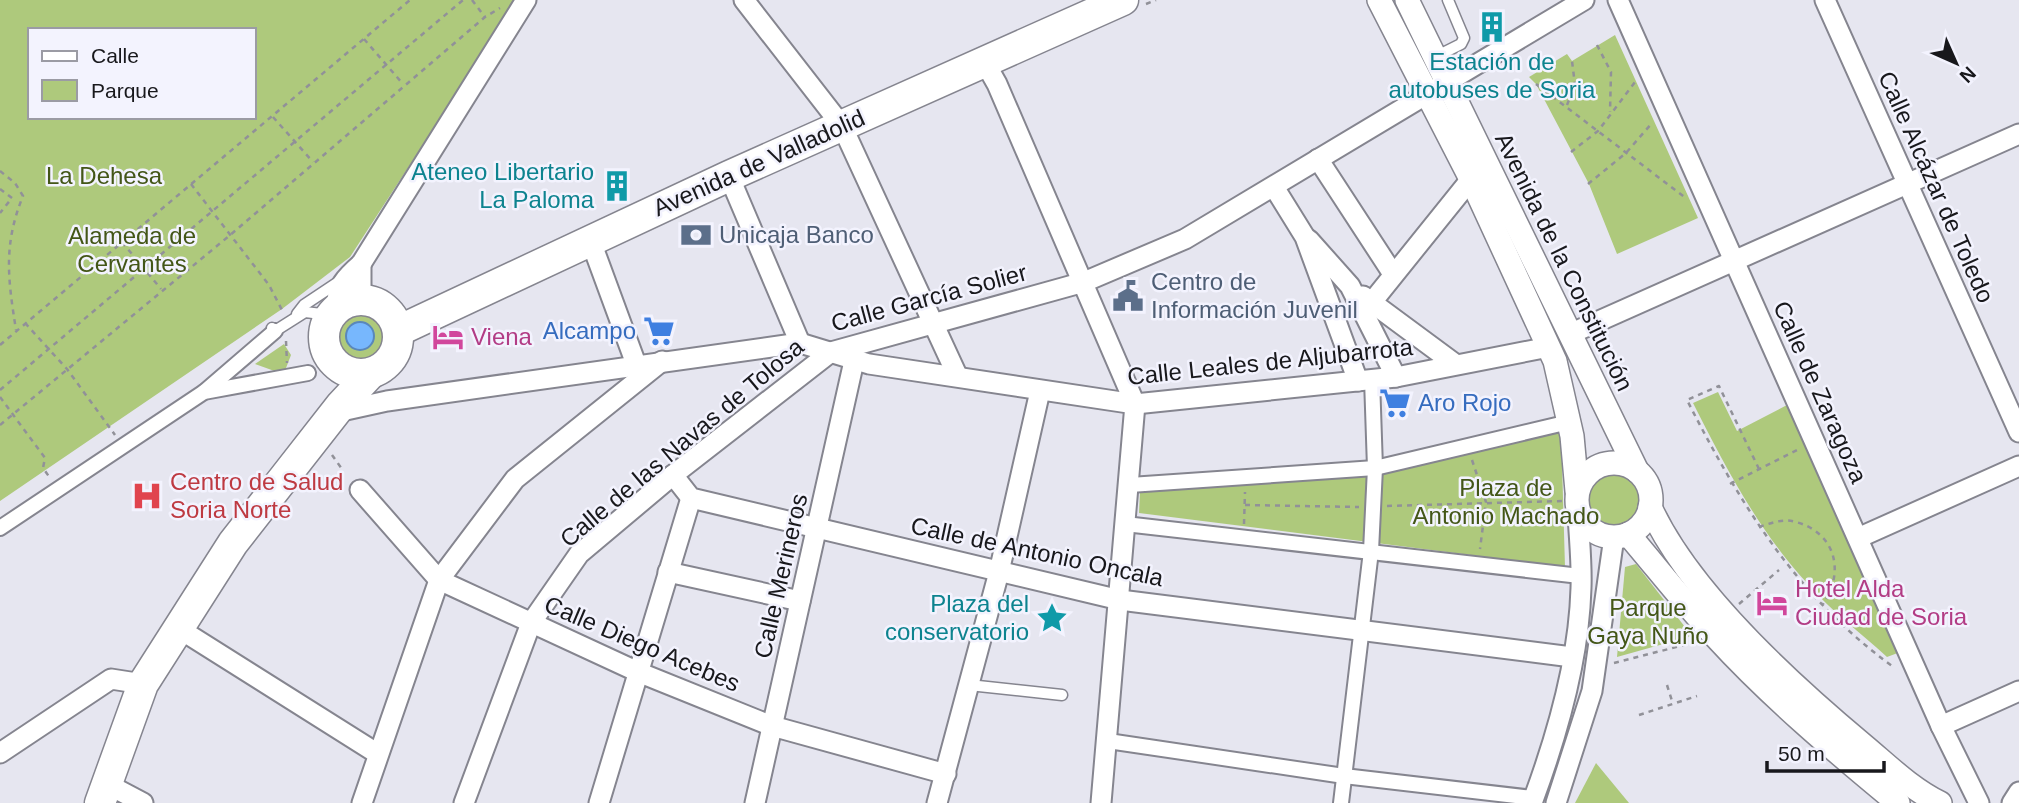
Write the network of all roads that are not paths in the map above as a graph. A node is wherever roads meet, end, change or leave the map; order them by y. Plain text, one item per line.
1 (744, 0) edge
2 (1123, 0) edge
3 (1380, 0) edge
4 (1448, 0) edge
5 (1584, 0) edge
6 (1618, 0) edge
7 (1825, 0) edge
8 (1410, 1) edge
9 (524, 3) edge
10 (1084, 8) edge
11 (1433, 58) junction
12 (984, 61) junction
13 (1446, 82) junction
14 (1425, 93) junction
15 (842, 126) junction
16 (2019, 134) edge
17 (1318, 159) junction
18 (729, 176) junction
19 (1471, 179) junction
20 (1908, 184) junction
21 (1274, 187) junction
22 (1305, 237) junction
23 (590, 239) junction
24 (1734, 261) junction
25 (361, 264) junction
26 (1393, 274) junction
27 (1084, 282) junction
28 (1350, 286) junction
29 (343, 300) junction
30 (1372, 302) junction
31 (297, 314) junction
32 (934, 324) junction
33 (277, 328) joint
34 (398, 331) junction
35 (1572, 333) junction
36 (800, 343) junction
37 (1549, 347) junction
38 (831, 352) junction
39 (662, 361) junction
40 (854, 361) junction
41 (1455, 364) junction
42 (636, 365) junction
43 (340, 368) junction
44 (308, 373) dead end
45 (372, 373) junction
46 (957, 376) junction
47 (1396, 377) junction
48 (1365, 380) junction
49 (1040, 391) junction
50 (204, 392) junction
51 (1135, 404) junction
52 (339, 409) junction
53 (1569, 422) junction
54 (2019, 432) edge
55 (2019, 466) edge
56 (1375, 468) junction
57 (1637, 471) junction
58 (673, 475) junction
59 (1130, 485) junction
60 (360, 490) dead end
61 (691, 499) junction
62 (1577, 502) junction
63 (1650, 507) junction
64 (1125, 524) junction
65 (817, 527) junction
66 (0, 528) edge
67 (1621, 536) junction
68 (1858, 538) junction
69 (1371, 551) junction
70 (668, 572) junction
71 (999, 572) junction
72 (1580, 576) junction
73 (439, 580) junction
74 (1120, 600) junction
75 (800, 601) junction
76 (531, 623) junction
77 (178, 628) junction
78 (1363, 631) junction
79 (1572, 657) junction
80 (638, 672) junction
81 (143, 684) junction
82 (969, 685) junction
83 (2019, 691) edge
84 (1062, 695) dead end
85 (772, 726) junction
86 (1941, 726) junction
87 (1108, 741) junction
88 (0, 753) edge
89 (378, 754) junction
90 (946, 774) junction
91 (1344, 776) junction
92 (2019, 792) edge
93 (104, 794) edge
94 (1533, 801) edge
95 (143, 803) edge
96 (362, 803) edge
97 (464, 803) edge
98 (599, 803) edge
99 (755, 803) edge
100 (937, 803) edge
101 (1101, 803) edge
102 (1341, 803) edge
103 (1556, 803) edge
104 (1898, 803) edge
105 (1940, 803) edge
106 (1979, 803) edge
107 (2012, 803) edge

1 - 15 street
2 - 10 main road, Avenida de Valladolid
3 - 14 street, Avenida de la Constitución
4 - 11 lane
5 - 13 street, Calle García Solier
6 - 24 street, Calle de Zaragoza
7 - 20 street, Calle Alcázar de Toledo
8 - 11 street, Avenida de la Constitución
9 - 25 street
10 - 12 main road, Avenida de Valladolid
11 - 13 street, Avenida de la Constitución
12 - 15 main road, Avenida de Valladolid
12 - 27 street
13 - 14 street, Calle García Solier
13 - 35 street, Avenida de la Constitución
14 - 17 street, Calle García Solier
14 - 19 street, Avenida de la Constitución
15 - 18 main road, Avenida de Valladolid
15 - 32 street
16 - 20 street
17 - 21 street, Calle García Solier
17 - 26 street
18 - 23 main road, Avenida de Valladolid
18 - 36 street
19 - 26 street
19 - 37 street, Avenida de la Constitución
20 - 24 street
20 - 54 street, Calle Alcázar de Toledo
21 - 22 street
21 - 27 street, Calle García Solier
22 - 28 street
22 - 48 street
23 - 34 main road, Avenida de Valladolid
23 - 42 street
24 - 35 street
24 - 68 street, Calle de Zaragoza
25 - 29 street
25 - 29 street
26 - 30 street
27 - 32 street, Calle García Solier
27 - 51 street
28 - 30 street
28 - 47 street
29 - 31 lane
29 - 31 lane
29 - 34 main road
29 - 43 main road
30 - 41 street
31 - 33 lane
32 - 38 street, Calle García Solier
32 - 46 street
33 - 50 street
34 - 45 main road
35 - 57 street, Avenida de la Constitución
36 - 38 street, Calle García Solier
36 - 39 street, Calle García Solier
37 - 41 street, Calle Leales de Aljubarrota
37 - 53 street, Avenida de la Constitución
38 - 40 street, Calle Leales de Aljubarrota
38 - 58 street, Calle de las Navas de Tolosa
39 - 42 street, Calle García Solier
39 - 73 street
40 - 46 street, Calle Leales de Aljubarrota
40 - 65 street, Calle Merineros
41 - 47 street, Calle Leales de Aljubarrota
42 - 52 street, Calle García Solier
43 - 45 main road
43 - 52 main road
44 - 50 street
45 - 52 main road
46 - 49 street, Calle Leales de Aljubarrota
47 - 48 street, Calle Leales de Aljubarrota
48 - 51 street, Calle Leales de Aljubarrota
48 - 56 street
49 - 51 street, Calle Leales de Aljubarrota
49 - 71 street
50 - 66 street
51 - 59 street
52 - 77 main road
53 - 56 street
53 - 62 street, Avenida de la Constitución
55 - 68 street
56 - 59 street
56 - 69 street
57 - 62 street
57 - 63 street
58 - 61 street
58 - 76 street, Calle de las Navas de Tolosa
59 - 64 street
60 - 73 street, Calle Diego Acebes
61 - 65 street, Calle de Antonio Oncala
61 - 70 street
62 - 67 street
62 - 72 street
63 - 67 street
63 - 105 street
64 - 69 street
64 - 74 street
65 - 71 street, Calle de Antonio Oncala
65 - 75 street, Calle Merineros
67 - 103 street
67 - 104 street
68 - 86 street, Calle de Zaragoza
69 - 72 street
69 - 78 street
70 - 75 street
70 - 80 street
71 - 74 street, Calle de Antonio Oncala
71 - 82 street
72 - 79 street
73 - 76 street, Calle Diego Acebes
73 - 89 street
74 - 78 street, Calle de Antonio Oncala
74 - 87 street
75 - 85 street, Calle Merineros
76 - 80 street, Calle Diego Acebes
76 - 97 street, Calle de las Navas de Tolosa
77 - 81 main road
77 - 89 street
78 - 79 street, Calle de Antonio Oncala
78 - 91 street
79 - 94 street
80 - 85 street, Calle Diego Acebes
80 - 98 street
81 - 88 street
81 - 93 main road
82 - 84 lane
82 - 90 street
83 - 86 street
85 - 90 street, Calle Diego Acebes
85 - 99 street, Calle Merineros
86 - 106 street, Calle de Zaragoza
87 - 91 street
87 - 101 street
89 - 96 street
90 - 100 street
91 - 94 street
91 - 102 street
92 - 107 street
93 - 95 street

